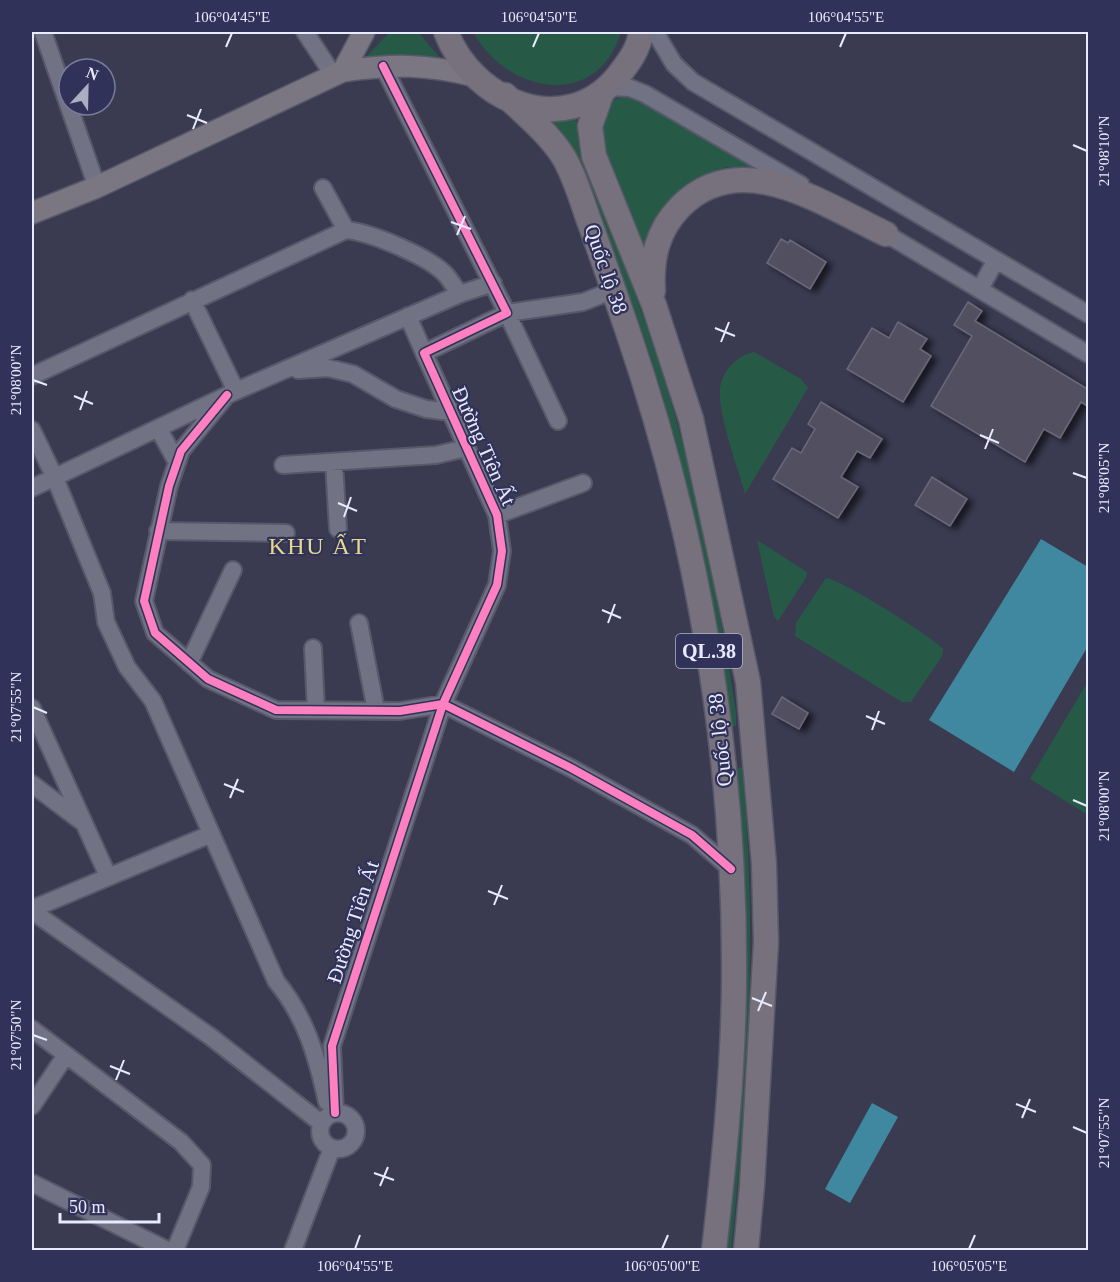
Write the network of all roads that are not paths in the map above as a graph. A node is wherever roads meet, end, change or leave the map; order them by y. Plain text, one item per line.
1 (43, 32) edge
2 (305, 32) edge
3 (376, 32) edge
4 (439, 32) edge
5 (641, 32) edge
6 (655, 32) edge
7 (360, 41) edge
8 (451, 41) edge
9 (383, 66) junction
10 (339, 74) junction
11 (475, 76) junction
12 (605, 91) junction
13 (505, 95) junction
14 (97, 187) junction
15 (322, 188) dead end
16 (32, 213) edge
17 (346, 230) junction
18 (886, 234) junction
19 (996, 260) junction
20 (493, 283) junction
21 (980, 289) junction
22 (614, 290) junction
23 (460, 294) junction
24 (192, 300) junction
25 (654, 305) junction
26 (507, 313) junction
27 (1089, 314) edge
28 (408, 316) junction
29 (424, 353) junction
30 (1089, 354) edge
31 (284, 371) junction
32 (32, 376) edge
33 (231, 393) junction
34 (450, 412) junction
35 (558, 421) dead end
36 (158, 428) junction
37 (32, 430) edge
38 (466, 448) junction
39 (177, 462) junction
40 (334, 463) junction
41 (283, 465) dead end
42 (55, 478) junction
43 (583, 483) dead end
44 (32, 488) edge
45 (497, 515) junction
46 (338, 529) dead end
47 (158, 531) junction
48 (286, 533) dead end
49 (233, 570) dead end
50 (359, 623) dead end
51 (313, 648) dead end
52 (189, 663) junction
53 (443, 704) junction
54 (32, 708) edge
55 (316, 710) junction
56 (376, 710) junction
57 (754, 746) junction
58 (721, 749) junction
59 (32, 784) edge
60 (84, 823) junction
61 (211, 834) junction
62 (731, 869) junction
63 (108, 876) junction
64 (32, 910) edge
65 (32, 1029) edge
66 (66, 1055) junction
67 (32, 1106) edge
68 (329, 1117) junction
69 (333, 1148) junction
70 (32, 1183) edge
71 (167, 1251) edge
72 (176, 1251) edge
73 (293, 1251) edge
74 (714, 1251) edge
75 (746, 1251) edge

1 - 14 street
2 - 10 street
3 - 7 main road
4 - 8 highway
5 - 12 highway
6 - 19 street
7 - 10 main road
8 - 11 highway
9 - 10 main road
9 - 11 main road
9 - 20 street
10 - 14 main road
11 - 13 highway
12 - 13 highway
12 - 18 street
12 - 25 highway, Quốc lộ 38 / QL.38
13 - 22 highway, Quốc lộ 38 / QL.38
14 - 16 main road
15 - 17 street
17 - 23 street
17 - 24 street
18 - 21 street
18 - 25 highway
19 - 21 street
19 - 27 street
20 - 23 street
20 - 26 street
21 - 30 street
22 - 26 street
22 - 58 highway, Quốc lộ 38 / QL.38
23 - 28 street
24 - 32 street
24 - 33 street
25 - 57 highway, Quốc lộ 38 / QL.38
26 - 29 street
26 - 35 street
28 - 29 street, Đường Tiên Ất
28 - 31 street
29 - 34 street, Đường Tiên Ất
31 - 33 street
31 - 34 street
33 - 36 street
33 - 39 street
34 - 38 street, Đường Tiên Ất
36 - 39 street
36 - 42 street
37 - 42 street
38 - 40 street
38 - 45 street, Đường Tiên Ất
39 - 47 street
40 - 41 street
40 - 46 street
42 - 44 street
42 - 61 street
43 - 45 street
45 - 53 street, Đường Tiên Ất
47 - 48 street
47 - 52 street
49 - 52 street
50 - 56 street
51 - 55 street
52 - 55 street
53 - 56 street
53 - 62 street
53 - 68 street, Đường Tiên Ất
54 - 60 street
55 - 56 street
57 - 58 highway
57 - 75 highway, Quốc lộ 38 / QL.38
58 - 62 highway, Quốc lộ 38 / QL.38
59 - 60 street
60 - 63 street
61 - 63 street
61 - 68 street
62 - 74 highway, Quốc lộ 38 / QL.38
63 - 64 street
64 - 68 street
65 - 66 street
66 - 67 street
66 - 72 street
68 - 69 street
68 - 69 street
69 - 73 street
70 - 71 street

